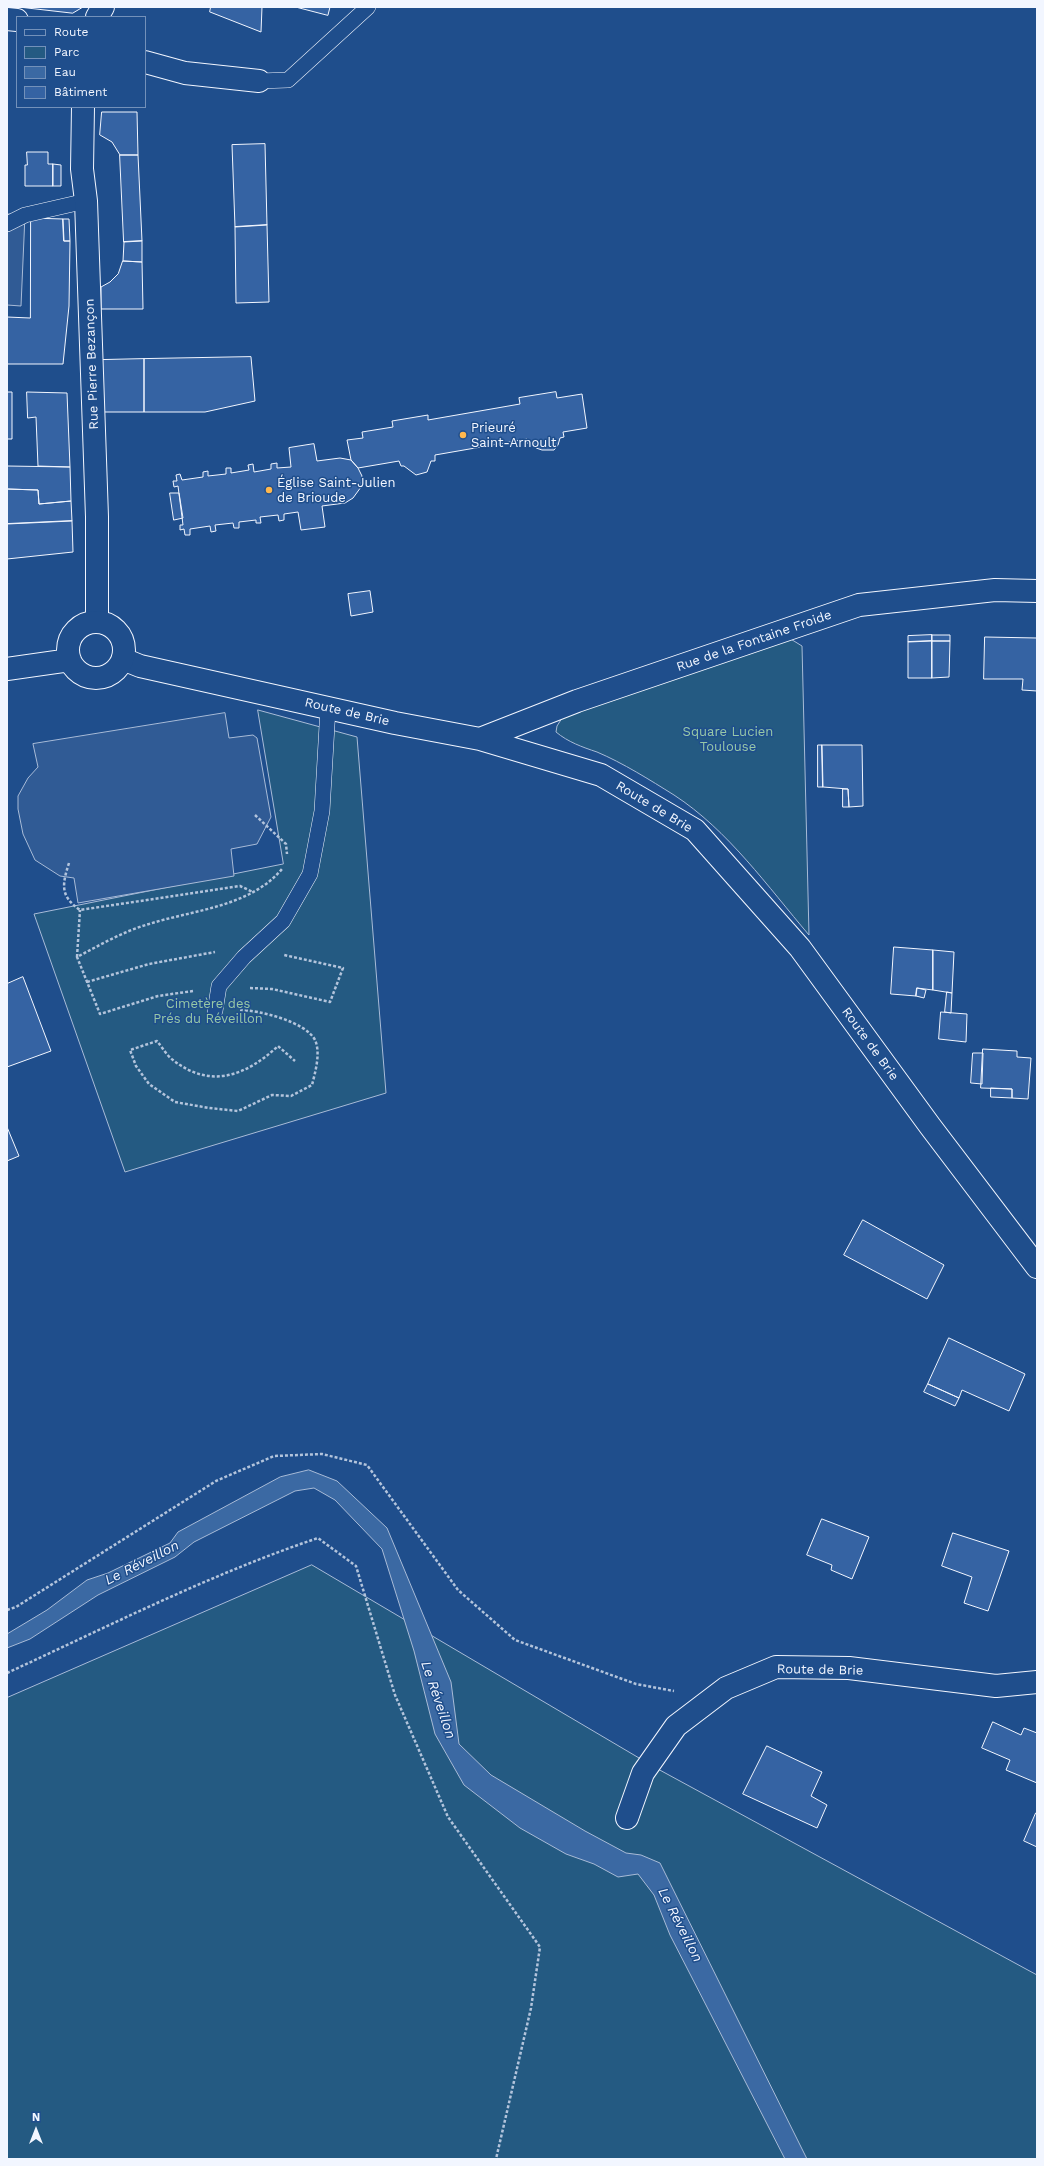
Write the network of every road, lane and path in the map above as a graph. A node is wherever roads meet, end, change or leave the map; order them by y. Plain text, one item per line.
1 (103, 7) edge
2 (368, 7) edge
3 (98, 16) edge
4 (146, 62) edge
5 (259, 81) joint
6 (83, 108) edge
7 (86, 201) junction
8 (7, 224) edge
9 (1037, 591) edge
10 (98, 622) junction
11 (123, 659) junction
12 (70, 660) junction
13 (7, 669) edge
14 (328, 708) junction
15 (480, 739) junction
16 (255, 815) dead end
17 (287, 857) dead end
18 (69, 863) dead end
19 (287, 863) dead end
20 (253, 892) junction
21 (80, 910) junction
22 (76, 957) junction
23 (343, 968) dead end
24 (219, 986) junction
25 (215, 1011) joint
26 (295, 1061) dead end
27 (1033, 1258) edge
28 (7, 1610) edge
29 (7, 1673) edge
30 (1037, 1682) edge
31 (713, 1698) junction
32 (627, 1818) dead end
33 (496, 2159) edge

1 - 3 street
2 - 5 lane
4 - 5 street
6 - 7 street, Rue Pierre Bezançon
7 - 8 lane
7 - 10 street, Rue Pierre Bezançon
9 - 15 street, Rue de la Fontaine Froide
10 - 11 street
10 - 12 street
11 - 12 street
11 - 14 street, Route de Brie
12 - 13 street
14 - 15 street, Route de Brie
14 - 24 lane
15 - 27 street, Route de Brie
16 - 17 path
18 - 21 path
19 - 20 path
20 - 21 path
20 - 22 path
21 - 22 path
22 - 24 path
23 - 24 path
24 - 25 lane
25 - 26 path
28 - 31 path
29 - 33 path
30 - 31 street, Route de Brie
31 - 32 street, Route de Brie

